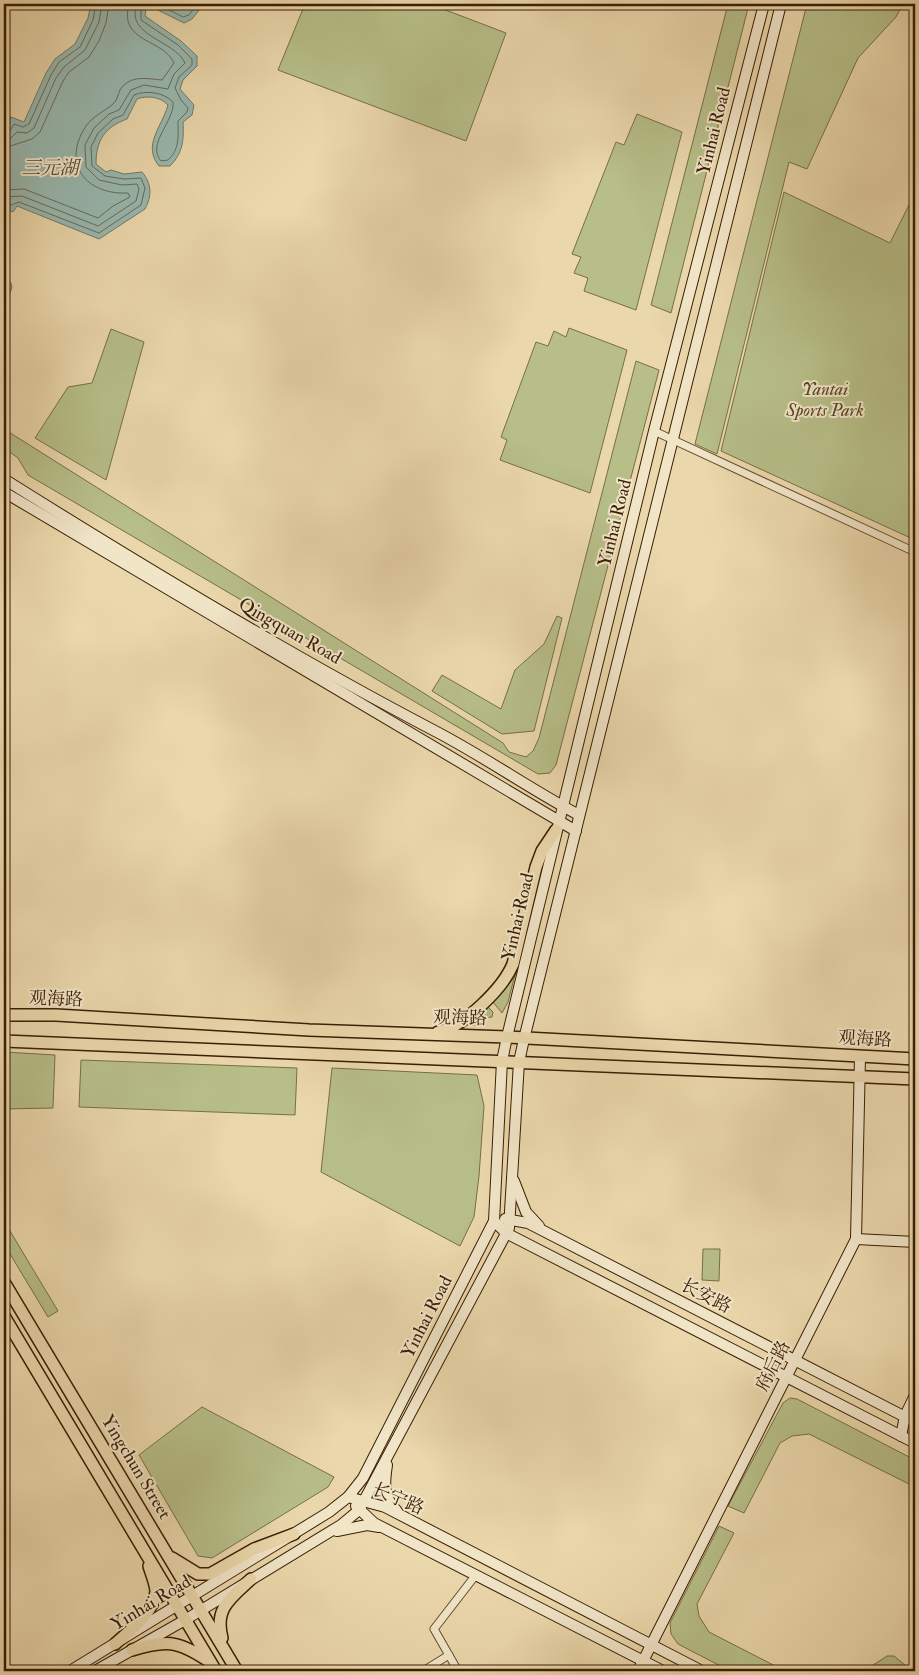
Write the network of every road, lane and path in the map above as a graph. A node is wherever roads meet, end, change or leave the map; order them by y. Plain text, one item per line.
1 (764, 4) edge
2 (781, 4) edge
3 (654, 431) junction
4 (673, 439) junction
5 (4, 479) edge
6 (4, 492) edge
7 (915, 552) edge
8 (562, 806) junction
9 (579, 816) junction
10 (557, 826) junction
11 (576, 831) junction
12 (4, 1015) edge
13 (423, 1035) junction
14 (507, 1037) junction
15 (524, 1039) junction
16 (4, 1041) edge
17 (860, 1057) junction
18 (915, 1059) edge
19 (502, 1061) junction
20 (519, 1062) junction
21 (859, 1077) junction
22 (915, 1079) edge
23 (512, 1176) junction
24 (510, 1219) junction
25 (494, 1221) junction
26 (506, 1233) junction
27 (548, 1234) junction
28 (856, 1239) junction
29 (560, 1240) junction
30 (915, 1242) edge
31 (552, 1256) junction
32 (4, 1282) edge
33 (4, 1316) edge
34 (794, 1360) junction
35 (785, 1377) junction
36 (915, 1395) edge
37 (905, 1416) junction
38 (915, 1422) edge
39 (901, 1436) junction
40 (915, 1443) edge
41 (389, 1457) junction
42 (348, 1497) junction
43 (363, 1506) junction
44 (401, 1516) junction
45 (417, 1524) junction
46 (385, 1529) junction
47 (294, 1534) junction
48 (324, 1535) junction
49 (409, 1541) junction
50 (144, 1549) junction
51 (169, 1556) junction
52 (475, 1576) junction
53 (519, 1577) junction
54 (251, 1579) junction
55 (511, 1594) junction
56 (193, 1596) junction
57 (178, 1606) junction
58 (201, 1610) junction
59 (185, 1620) junction
60 (115, 1644) junction
61 (651, 1645) junction
62 (132, 1650) junction
63 (224, 1650) junction
64 (449, 1655) junction
65 (643, 1661) junction
66 (213, 1667) edge
67 (70, 1671) edge
68 (95, 1671) edge
69 (237, 1671) edge
70 (422, 1671) edge
71 (458, 1671) edge
72 (638, 1671) edge
73 (663, 1671) edge
74 (702, 1671) edge

1 - 3 main road, Yinhai Road
2 - 4 main road, Yinhai Road
3 - 4 street
3 - 8 main road, Yinhai Road
4 - 7 street
4 - 9 main road, Yinhai Road
5 - 8 main road, Qingquan Road
6 - 10 main road, Qingquan Road
8 - 9 main road, Qingquan Road
8 - 10 main road, Yinhai Road
9 - 11 main road, Yinhai Road
10 - 11 main road, Qingquan Road
10 - 13 main road
10 - 14 main road, Yinhai Road
11 - 15 main road, Yinhai Road
12 - 13 main road, 观海路
13 - 14 main road, 观海路
14 - 15 main road, 观海路
14 - 19 main road, Yinhai Road
15 - 17 main road, 观海路
15 - 20 main road, Yinhai Road
16 - 19 main road
17 - 18 main road, 观海路
17 - 21 main road, 府后路
19 - 20 main road
19 - 25 main road, Yinhai Road
20 - 21 main road
20 - 23 main road, Yinhai Road
21 - 22 main road
21 - 28 main road, 府后路
23 - 24 main road, Yinhai Road
23 - 27 main road
24 - 25 main road, 长安路
24 - 26 main road, Yinhai Road
24 - 27 main road, 长安路
25 - 26 main road
25 - 42 main road, Yinhai Road
26 - 31 main road
26 - 41 main road, Yinhai Road
27 - 29 main road, 长安路
28 - 30 main road
28 - 34 main road, 府后路
29 - 31 main road
29 - 34 main road, 长安路
31 - 35 main road
32 - 51 main road, Yingchun Street
33 - 50 main road, Yingchun Street
34 - 35 main road, 府后路
34 - 37 main road, 长安路
35 - 39 main road
35 - 61 main road, 府后路
36 - 37 main road
37 - 38 main road, 长安路
37 - 39 main road
39 - 40 main road
41 - 43 main road, Yinhai Road
41 - 44 main road
42 - 43 main road, 长宁路
42 - 47 main road, Yinhai Road
43 - 44 main road, 长宁路
43 - 46 main road, 长宁路
43 - 48 main road, Yinhai Road
44 - 45 main road, 长宁路
45 - 49 main road
45 - 53 main road, 长宁路
46 - 48 main road
46 - 49 main road, 长宁路
47 - 51 main road
47 - 56 main road, Yinhai Road
48 - 54 main road, Yinhai Road
49 - 52 main road, 长宁路
50 - 57 main road, Yingchun Street
50 - 60 main road
51 - 56 main road, Yingchun Street
52 - 55 main road, 长宁路
52 - 64 street
53 - 55 main road
53 - 61 main road, 长宁路
54 - 58 main road, Yinhai Road
54 - 63 main road
55 - 65 main road, 长宁路
56 - 57 main road, Yinhai Road
56 - 58 main road, Yingchun Street
57 - 59 main road, Yingchun Street
57 - 60 main road, Yinhai Road
58 - 59 main road, Yinhai Road
58 - 63 main road, Yingchun Street
59 - 62 main road, Yinhai Road
59 - 66 main road, Yingchun Street
60 - 67 main road, Yinhai Road
61 - 65 main road, 府后路
61 - 74 main road, 长宁路
62 - 66 main road
62 - 68 main road, Yinhai Road
63 - 69 main road, Yingchun Street
64 - 70 street
64 - 71 street
65 - 72 main road, 府后路
65 - 73 main road, 长宁路

